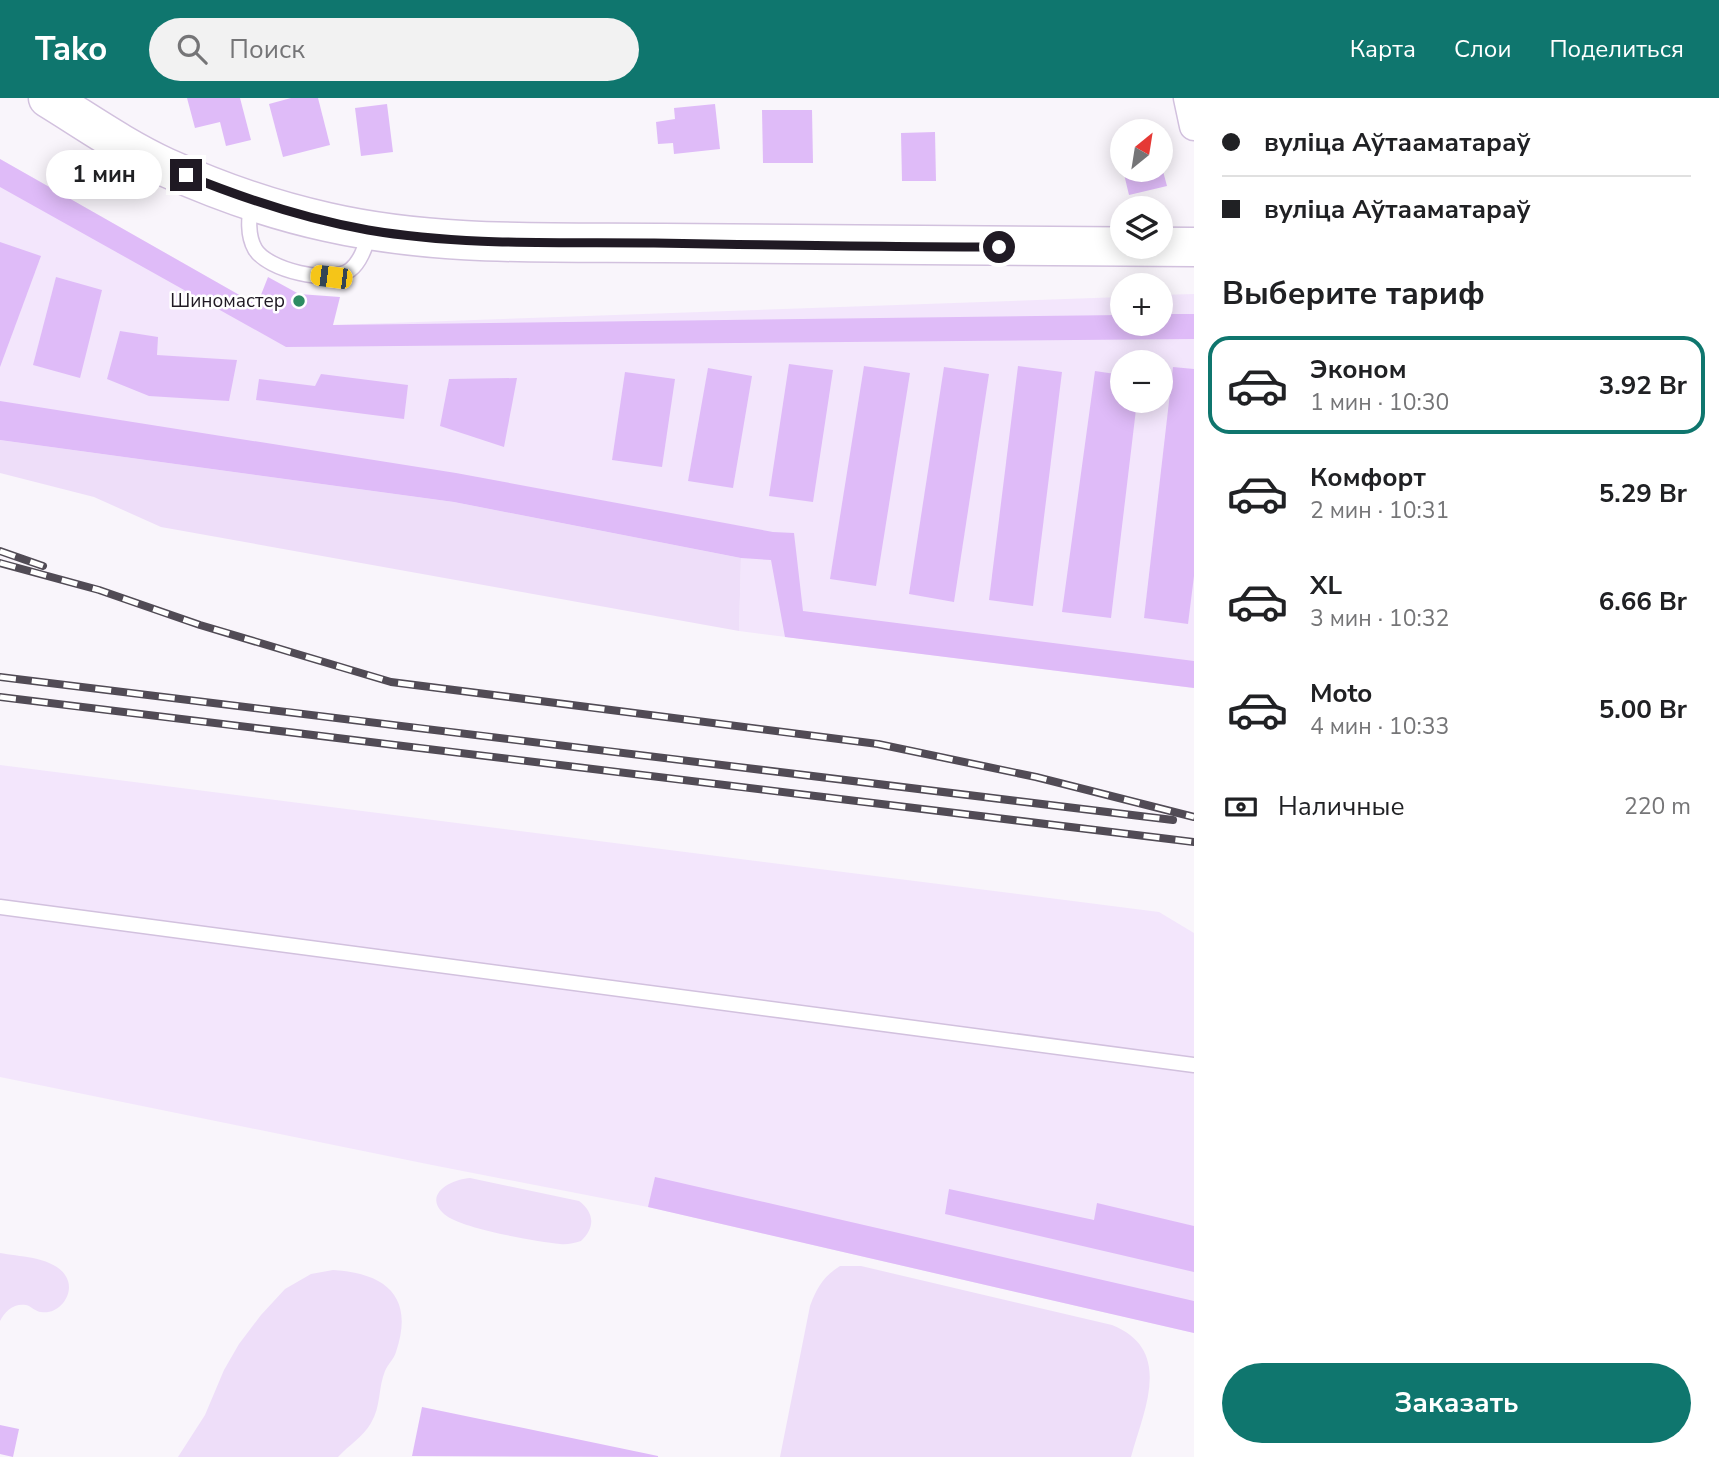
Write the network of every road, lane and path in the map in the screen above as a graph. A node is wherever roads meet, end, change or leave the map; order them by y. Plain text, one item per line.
1 (48, 98) edge
2 (1188, 98) edge
3 (1194, 126) edge
4 (251, 200) junction
5 (370, 230) junction
6 (1194, 247) edge
7 (0, 907) edge
8 (1194, 1065) edge

1 - 4 main road
2 - 3 street
4 - 5 main road
4 - 5 lane
5 - 6 main road
7 - 8 lane

